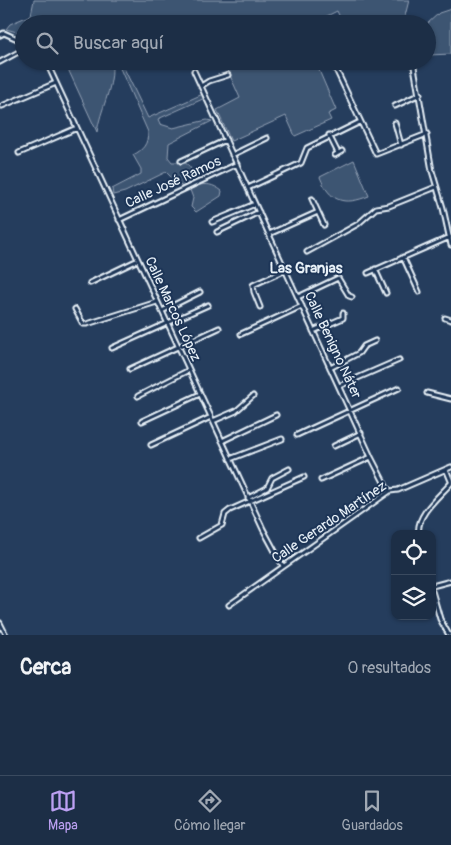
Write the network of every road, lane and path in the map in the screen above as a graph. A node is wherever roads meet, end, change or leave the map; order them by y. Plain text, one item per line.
1 (0, 35) edge
2 (15, 38) edge
3 (15, 54) edge
4 (0, 62) edge
5 (50, 70) edge
6 (336, 70) edge
7 (415, 70) edge
8 (194, 71) dead end
9 (228, 75) dead end
10 (56, 83) junction
11 (201, 86) junction
12 (420, 94) junction
13 (2, 106) dead end
14 (395, 106) dead end
15 (360, 122) junction
16 (395, 123) dead end
17 (77, 128) junction
18 (427, 134) junction
19 (329, 135) junction
20 (267, 138) dead end
21 (226, 140) junction
22 (401, 145) junction
23 (342, 151) dead end
24 (19, 153) dead end
25 (232, 155) junction
26 (181, 161) dead end
27 (237, 164) junction
28 (436, 187) junction
29 (248, 188) junction
30 (312, 200) dead end
31 (255, 204) junction
32 (259, 212) junction
33 (318, 212) junction
34 (119, 220) junction
35 (212, 222) dead end
36 (324, 225) dead end
37 (217, 232) dead end
38 (269, 234) junction
39 (450, 237) junction
40 (451, 245) edge
41 (307, 252) dead end
42 (403, 258) junction
43 (138, 260) junction
44 (375, 269) junction
45 (286, 270) junction
46 (368, 273) dead end
47 (90, 283) dead end
48 (200, 292) dead end
49 (419, 292) dead end
50 (386, 293) dead end
51 (298, 297) junction
52 (352, 297) dead end
53 (158, 302) junction
54 (208, 305) dead end
55 (302, 306) junction
56 (260, 307) dead end
57 (75, 309) dead end
58 (162, 311) junction
59 (343, 312) dead end
60 (445, 318) dead end
61 (451, 320) edge
62 (168, 324) junction
63 (219, 328) dead end
64 (314, 331) junction
65 (241, 334) dead end
66 (375, 341) dead end
67 (178, 347) junction
68 (112, 348) dead end
69 (399, 360) dead end
70 (330, 368) junction
71 (130, 369) dead end
72 (189, 370) junction
73 (339, 386) junction
74 (399, 388) dead end
75 (427, 393) dead end
76 (200, 394) junction
77 (138, 396) dead end
78 (253, 396) dead end
79 (451, 399) edge
80 (350, 410) junction
81 (276, 415) dead end
82 (212, 419) junction
83 (142, 421) dead end
84 (361, 433) junction
85 (296, 435) dead end
86 (282, 438) dead end
87 (222, 441) junction
88 (151, 445) dead end
89 (334, 446) dead end
90 (372, 457) junction
91 (230, 459) junction
92 (451, 467) edge
93 (289, 469) dead end
94 (446, 469) junction
95 (304, 477) dead end
96 (321, 480) dead end
97 (451, 482) edge
98 (390, 490) junction
99 (249, 500) junction
100 (418, 530) edge
101 (199, 538) dead end
102 (283, 566) junction
103 (451, 582) edge
104 (436, 585) edge
105 (436, 605) edge
106 (229, 606) dead end
107 (0, 623) edge
108 (6, 635) edge
109 (449, 635) edge

1 - 2 street
3 - 4 street
5 - 10 street, Calle Marcos López
6 - 15 street
7 - 12 street
8 - 11 street, Calle Benigno Náter
9 - 11 street
10 - 13 street
10 - 17 street, Calle Marcos López
11 - 21 street, Calle Benigno Náter
12 - 14 street
12 - 18 street
15 - 19 street
15 - 22 street
16 - 22 street
17 - 24 street
17 - 34 street, Calle Marcos López
18 - 22 street
18 - 28 street
19 - 23 street
19 - 29 street
20 - 25 street
21 - 25 street, Calle Benigno Náter
21 - 26 street
25 - 27 street, Calle Benigno Náter
27 - 29 street, Calle Benigno Náter
27 - 34 street, Calle José Ramos
28 - 39 street
28 - 41 street
29 - 31 street, Calle Benigno Náter
30 - 33 street
31 - 32 street, Calle Benigno Náter
31 - 35 street
32 - 37 street
32 - 38 street, Calle Benigno Náter
33 - 36 street
33 - 38 street
34 - 43 street, Calle Marcos López
38 - 45 street, Calle Benigno Náter
39 - 40 street
39 - 42 street
42 - 44 street
42 - 49 street
43 - 47 street
43 - 53 street, Calle Marcos López
44 - 46 street
44 - 50 street
45 - 51 street, Calle Benigno Náter
45 - 56 street
48 - 58 street
51 - 52 street
51 - 55 street, Calle Benigno Náter
53 - 57 street
53 - 58 street, Calle Marcos López
54 - 62 street
55 - 64 street, Calle Benigno Náter
55 - 65 street
58 - 62 street, Calle Marcos López
59 - 64 street
60 - 61 street
62 - 67 street, Calle Marcos López
62 - 68 street
63 - 67 street
64 - 70 street, Calle Benigno Náter
66 - 70 street
67 - 71 street
67 - 72 street, Calle Marcos López
69 - 73 street
70 - 73 street, Calle Benigno Náter
72 - 76 street, Calle Marcos López
72 - 77 street
73 - 80 street, Calle Benigno Náter
74 - 80 street
75 - 79 street
76 - 82 street, Calle Marcos López
76 - 83 street
78 - 82 street
80 - 84 street, Calle Benigno Náter
80 - 85 street
81 - 87 street
82 - 87 street, Calle Marcos López
82 - 88 street
84 - 89 street
84 - 90 street, Calle Benigno Náter
86 - 91 street
87 - 91 street, Calle Marcos López
90 - 96 street
90 - 98 street, Calle Benigno Náter
91 - 99 street, Calle Marcos López
92 - 94 street, Calle Gerardo Martínez
93 - 99 street
94 - 97 street
94 - 98 street, Calle Gerardo Martínez
95 - 99 street
97 - 100 street
98 - 102 street, Calle Gerardo Martínez
99 - 101 street
99 - 102 street, Calle Marcos López
102 - 106 street, Calle Gerardo Martínez
103 - 104 street
105 - 109 street
107 - 108 street

